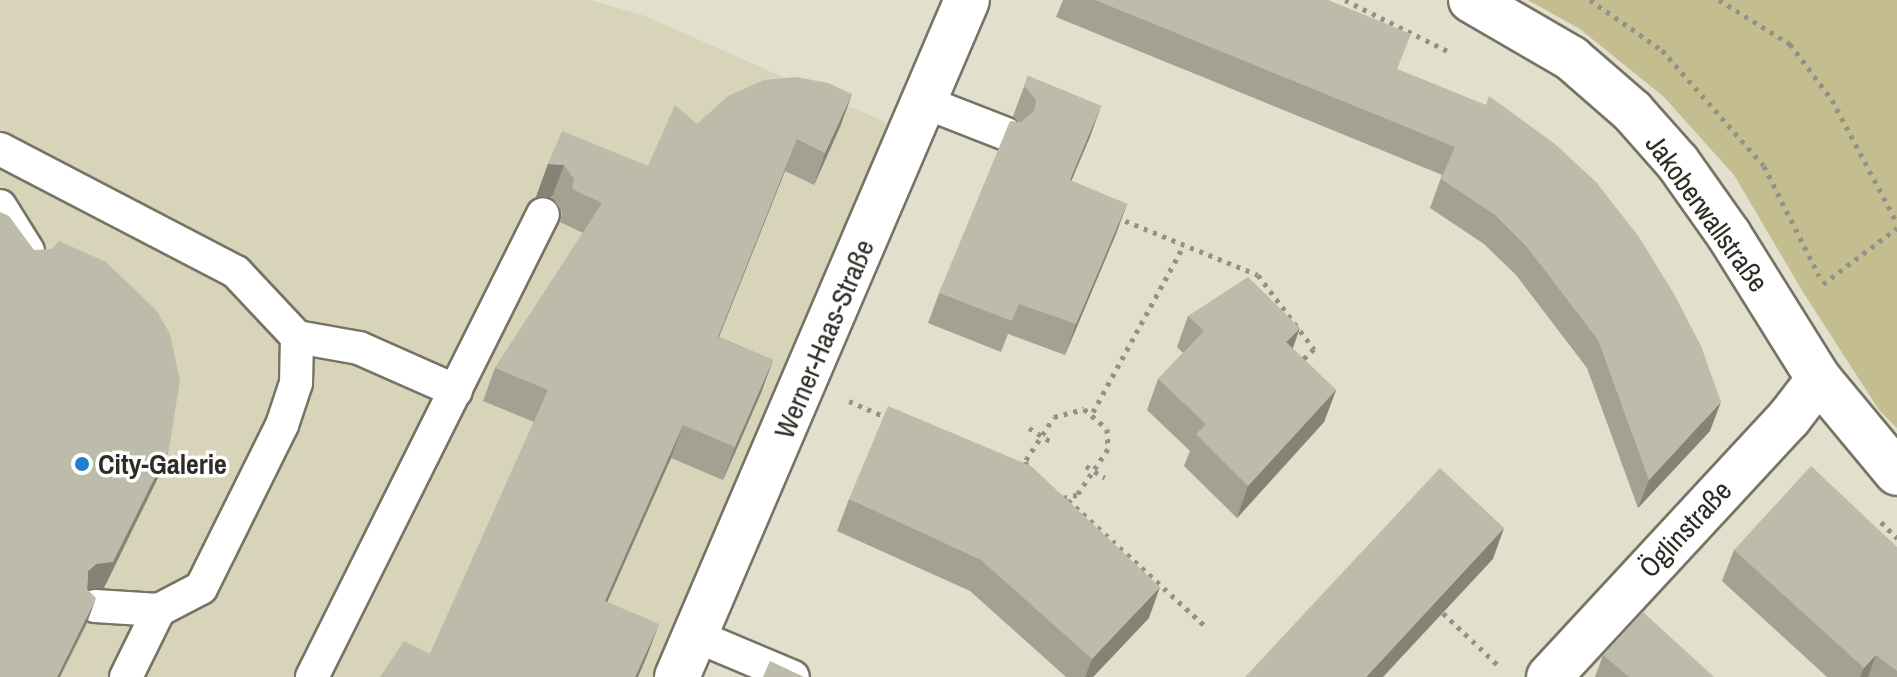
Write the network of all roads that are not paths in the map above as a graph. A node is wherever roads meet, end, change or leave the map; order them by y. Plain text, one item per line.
1 (967, 0) edge
2 (1471, 0) edge
3 (924, 102) junction
4 (1006, 134) edge
5 (0, 149) edge
6 (0, 206) edge
7 (543, 214) dead end
8 (33, 258) edge
9 (297, 337) junction
10 (1819, 379) junction
11 (456, 391) junction
12 (1897, 473) edge
13 (95, 606) edge
14 (159, 610) junction
15 (696, 636) junction
16 (126, 677) edge
17 (312, 677) edge
18 (677, 677) edge
19 (793, 677) edge
20 (1549, 677) edge

1 - 3 street, Werner-Haas-Straße
2 - 10 street, Jakoberwallstraße
3 - 4 lane
3 - 15 street, Werner-Haas-Straße
5 - 9 lane
6 - 8 lane
7 - 11 lane
9 - 11 lane
9 - 14 lane
10 - 12 street, Jakoberwallstraße
10 - 20 street, Öglinstraße
11 - 17 lane
13 - 14 lane
14 - 16 lane
15 - 18 street, Werner-Haas-Straße
15 - 19 lane

